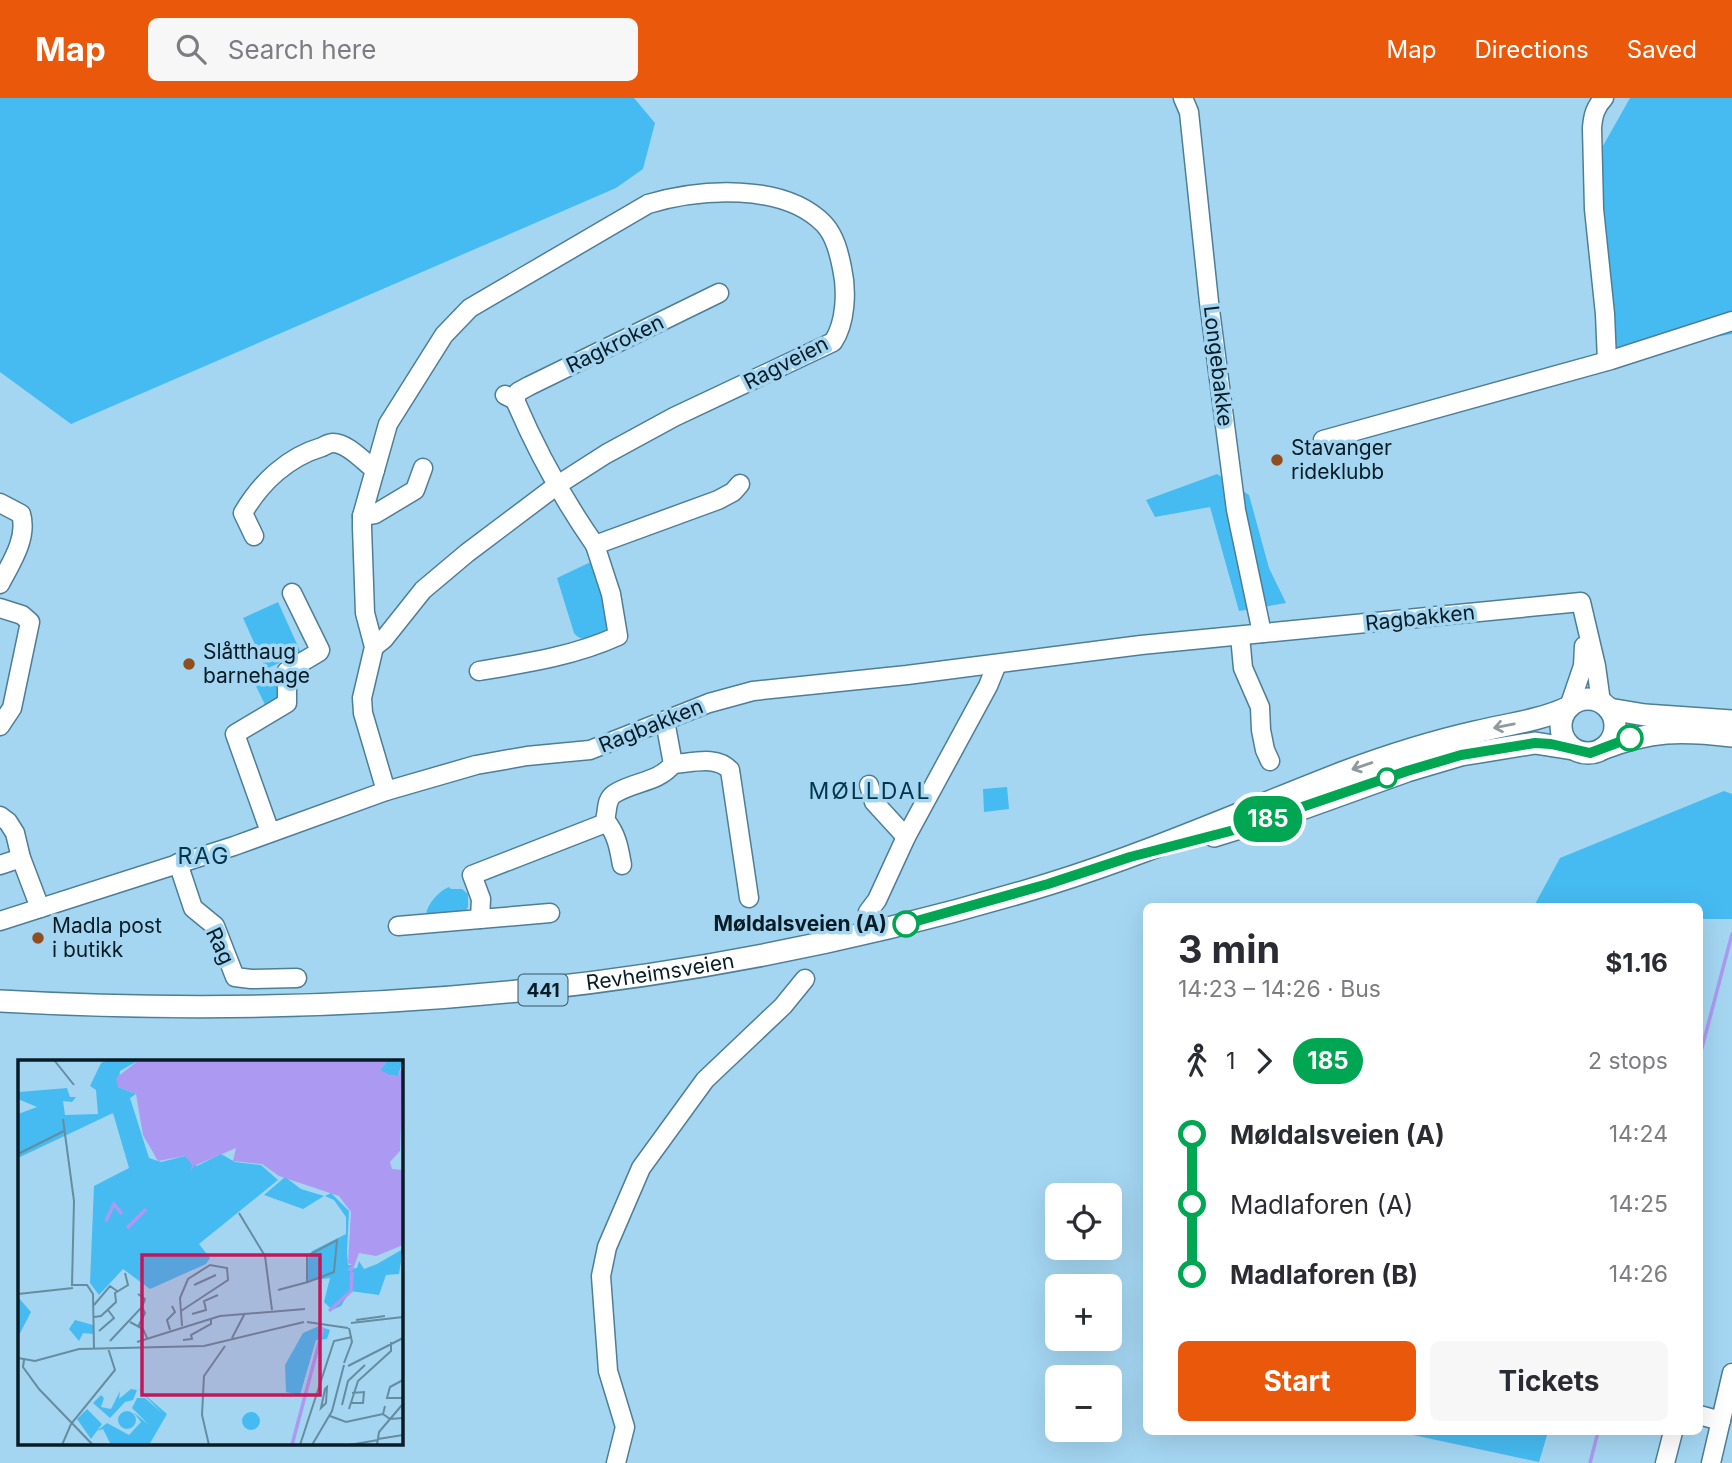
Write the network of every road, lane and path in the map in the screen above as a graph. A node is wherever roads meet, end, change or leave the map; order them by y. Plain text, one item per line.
1 (1183, 98) edge
2 (1604, 98) edge
3 (719, 293) dead end
4 (1732, 321) edge
5 (1607, 361) junction
6 (1323, 440) dead end
7 (423, 468) dead end
8 (375, 470) junction
9 (740, 484) dead end
10 (556, 486) junction
11 (0, 503) edge
12 (362, 516) junction
13 (254, 536) dead end
14 (596, 545) junction
15 (0, 584) edge
16 (292, 593) dead end
17 (0, 608) edge
18 (1584, 621) junction
19 (1262, 633) junction
20 (1240, 636) junction
21 (374, 647) junction
22 (997, 664) junction
23 (479, 671) dead end
24 (1605, 706) junction
25 (1569, 707) junction
26 (665, 721) junction
27 (0, 726) edge
28 (1724, 727) edge
29 (1573, 749) junction
30 (1602, 750) junction
31 (1270, 761) dead end
32 (673, 764) junction
33 (869, 785) dead end
34 (386, 791) junction
35 (0, 816) edge
36 (606, 821) junction
37 (270, 832) junction
38 (906, 837) junction
39 (1130, 857) junction
40 (21, 858) junction
41 (178, 863) junction
42 (0, 865) edge
43 (622, 865) dead end
44 (749, 898) dead end
45 (40, 908) junction
46 (868, 912) dead end
47 (550, 913) dead end
48 (480, 919) junction
49 (0, 921) edge
50 (398, 926) dead end
51 (296, 978) dead end
52 (805, 979) dead end
53 (0, 1001) edge
54 (91, 1006) junction
55 (0, 1011) edge
56 (1732, 1373) edge
57 (1703, 1416) edge
58 (1721, 1421) junction
59 (1672, 1435) edge
60 (616, 1463) edge
61 (1665, 1463) edge
62 (1711, 1463) edge

1 - 19 street, Longebakke
2 - 5 street
3 - 10 street, Ragkroken
4 - 5 street
5 - 6 street
7 - 12 street
8 - 10 street, Ragveien
8 - 12 street, Ragveien
8 - 13 street
9 - 14 street
10 - 14 street, Ragkroken
10 - 21 street, Ragveien
11 - 15 street
12 - 21 street, Ragveien
14 - 23 street, Ragkroken
16 - 37 street
17 - 27 street
18 - 19 street, Ragbakken
18 - 24 street
18 - 25 street
19 - 20 street, Ragbakken
20 - 22 street, Ragbakken
20 - 31 street
21 - 34 street, Ragveien
22 - 26 street, Ragbakken
22 - 38 street
24 - 25 main road, 441
24 - 28 main road, 441
24 - 30 main road
25 - 29 main road
25 -> 39 main road, Revheimsveien / 441
26 - 32 street
26 - 34 street, Ragbakken
28 - 30 main road, 441
29 - 30 main road, 441
29 - 39 main road, Revheimsveien / 441
32 - 36 street
32 - 44 street
33 - 38 street
34 - 37 street, Ragbakken
35 - 40 street
36 - 43 street
36 - 48 street
37 - 41 street, Ragbakken
38 - 46 street
39 - 54 main road, Revheimsveien / 441
40 - 42 street
40 - 45 street
41 - 45 street, Ragbakken
41 - 51 street, Rag
45 - 49 street, Ragbakken
47 - 48 street
48 - 50 street
52 - 60 street
53 - 54 main road, Revheimsveien / 441
54 - 55 main road, Revheimsveien / 441
56 - 58 street
57 - 58 street
58 - 62 street
59 - 61 street

